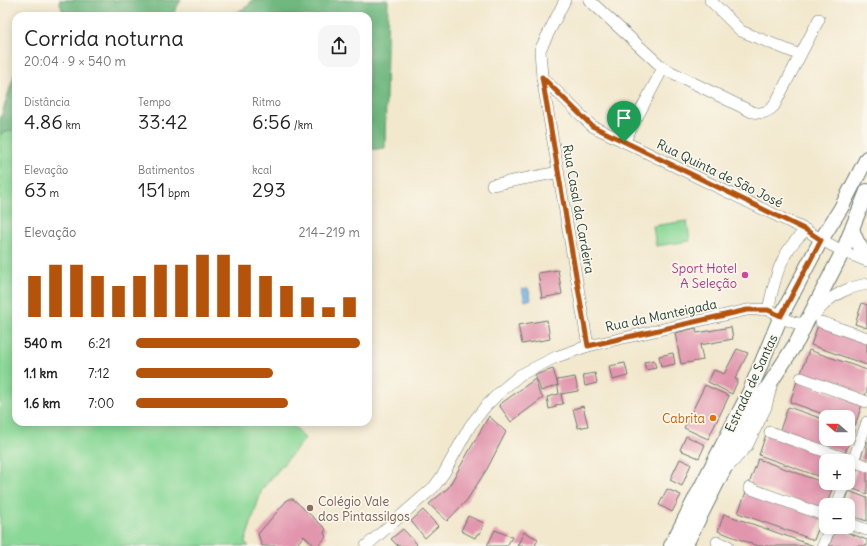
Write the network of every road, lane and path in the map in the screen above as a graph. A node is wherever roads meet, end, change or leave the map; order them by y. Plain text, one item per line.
1 (565, 0) edge
2 (589, 0) edge
3 (710, 0) edge
4 (819, 19) dead end
5 (800, 55) junction
6 (663, 68) junction
7 (542, 77) junction
8 (624, 142) junction
9 (867, 158) edge
10 (559, 172) junction
11 (492, 185) dead end
12 (867, 191) edge
13 (852, 228) junction
14 (806, 230) junction
15 (821, 240) junction
16 (843, 251) junction
17 (867, 256) edge
18 (867, 261) edge
19 (867, 284) edge
20 (775, 313) junction
21 (814, 321) junction
22 (867, 338) edge
23 (588, 346) junction
24 (801, 378) dead end
25 (867, 402) edge
26 (867, 422) edge
27 (770, 432) dead end
28 (833, 454) edge
29 (855, 455) edge
30 (855, 462) edge
31 (867, 466) edge
32 (749, 488) dead end
33 (819, 513) edge
34 (855, 526) edge
35 (867, 530) edge
36 (827, 534) edge
37 (366, 546) edge
38 (671, 546) edge
39 (685, 546) edge
40 (823, 546) edge

1 - 7 street
2 - 6 street
3 - 5 street
4 - 5 street
5 - 6 street
6 - 8 street
7 - 8 street, Rua Quinta de São José
7 - 10 street, Rua Casal da Cardeira
8 - 14 street, Rua Quinta de São José
9 - 15 main road, Estrada de Santas
10 - 11 street
10 - 23 street, Rua Casal da Cardeira
12 - 13 main road, Estrada de Santas
13 - 16 main road, Estrada de Santas
13 - 17 main road
14 - 15 street, Rua Quinta de São José
14 - 20 street
15 - 16 street, Rua Quinta de São José
15 - 20 main road, Estrada de Santas
16 - 18 street, Rua Quinta de São José
16 - 21 main road, Estrada de Santas
19 - 21 street
20 - 21 street
20 - 23 street, Rua da Manteigada
20 - 38 main road, Estrada de Santas
21 - 22 street
21 - 39 main road, Estrada de Santas
23 - 37 street, Rua da Manteigada
24 - 25 street
26 - 29 street
27 - 28 street
30 - 31 street
32 - 33 street
34 - 35 street
36 - 40 street

